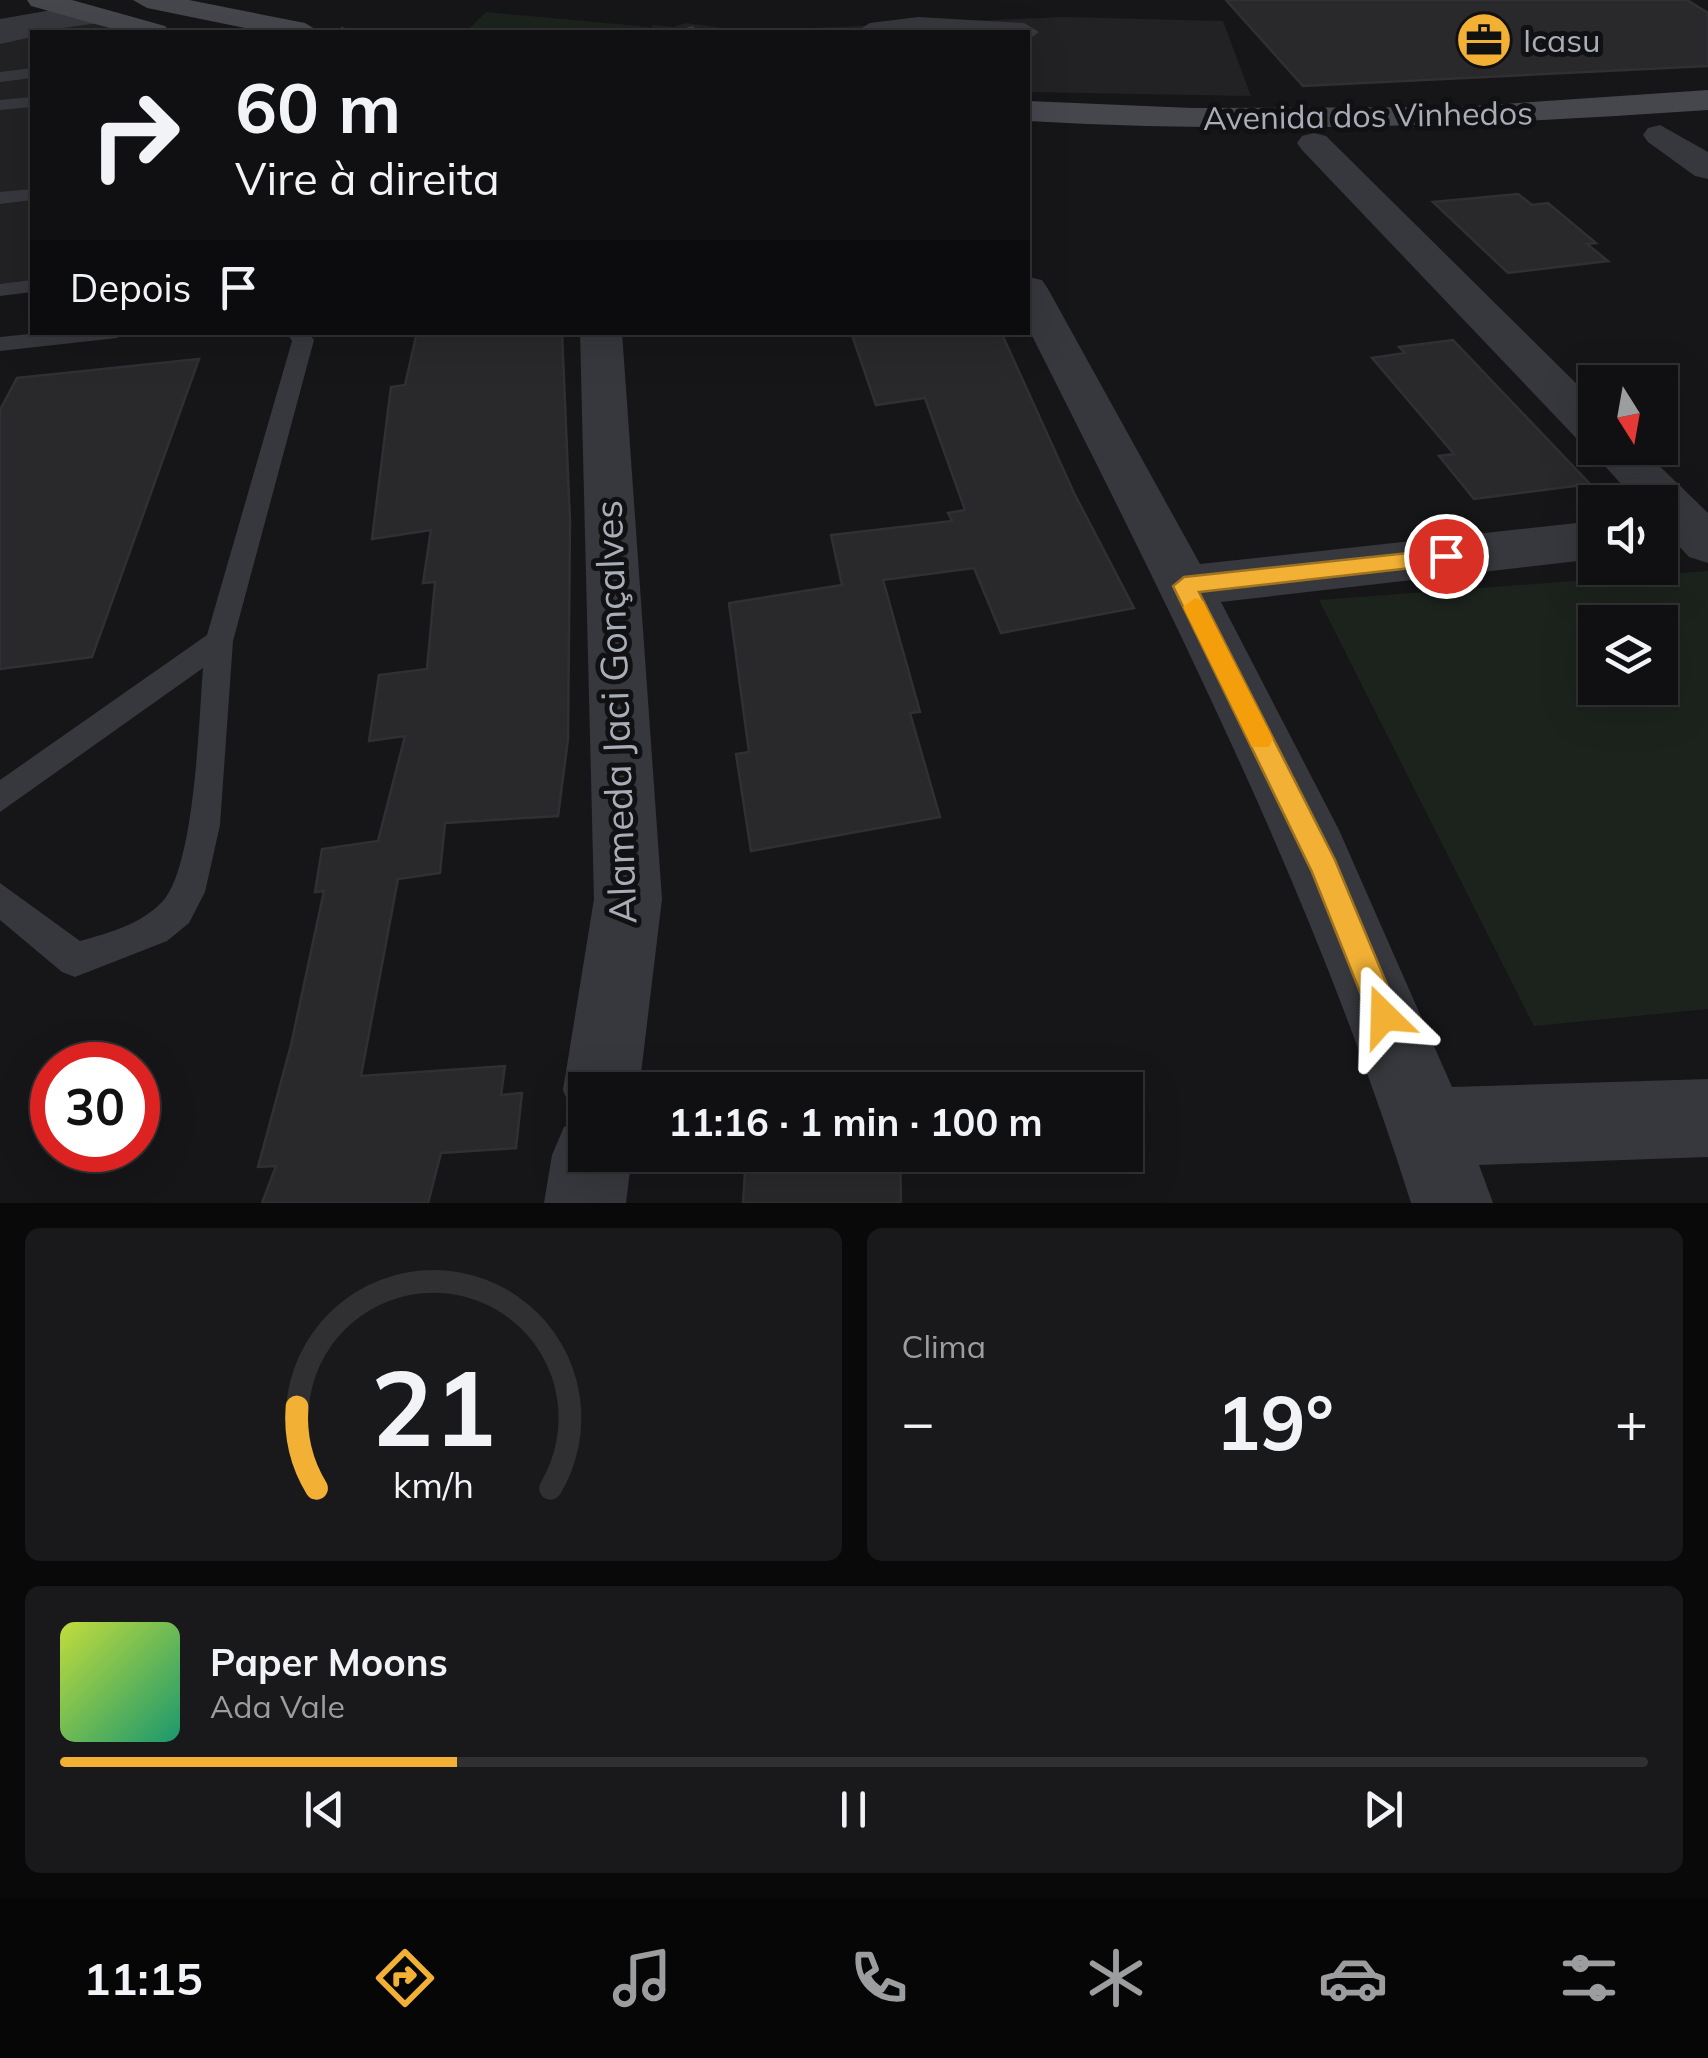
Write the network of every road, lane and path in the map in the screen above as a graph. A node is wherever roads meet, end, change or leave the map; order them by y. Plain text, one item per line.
1 (40, 0) edge
2 (148, 0) edge
3 (91, 17) junction
4 (0, 28) edge
5 (46, 30) edge
6 (146, 30) edge
7 (296, 30) edge
8 (886, 30) edge
9 (985, 30) edge
10 (30, 34) edge
11 (0, 40) edge
12 (30, 74) edge
13 (2, 83) edge
14 (30, 86) edge
15 (1708, 100) edge
16 (30, 102) edge
17 (0, 105) edge
18 (1030, 112) edge
19 (1708, 132) edge
20 (1660, 135) junction
21 (1030, 136) edge
22 (1314, 143) junction
23 (1708, 168) edge
24 (30, 195) edge
25 (0, 198) edge
26 (30, 286) edge
27 (0, 290) edge
28 (1030, 293) edge
29 (88, 335) edge
30 (299, 335) edge
31 (601, 335) edge
32 (0, 344) edge
33 (1578, 412) edge
34 (1627, 465) edge
35 (1687, 535) edge
36 (1578, 542) edge
37 (1184, 586) junction
38 (220, 641) junction
39 (0, 798) edge
40 (0, 899) edge
41 (604, 1072) edge
42 (1708, 1118) edge
43 (1429, 1127) junction
44 (590, 1172) edge
45 (585, 1203) edge
46 (1452, 1203) edge

1 - 3 main road
2 - 7 main road
3 - 4 street
3 - 5 lane
3 - 6 main road
8 - 9 street
10 - 11 lane
12 - 13 lane
13 - 14 lane
15 - 18 main road, Avenida dos Vinhedos
16 - 17 lane
19 - 20 main road, Avenida dos Vinhedos
20 - 22 main road, Avenida dos Vinhedos
20 - 23 street
21 - 22 main road, Avenida dos Vinhedos
22 - 33 street
24 - 25 lane
26 - 27 lane
28 - 37 street
29 - 32 lane
30 - 38 lane
31 - 41 street, Alameda Jaci Gonçalves
34 - 35 street
36 - 37 street
37 - 43 street
38 - 39 lane
38 - 40 lane
42 - 43 street
43 - 46 street
44 - 45 street

